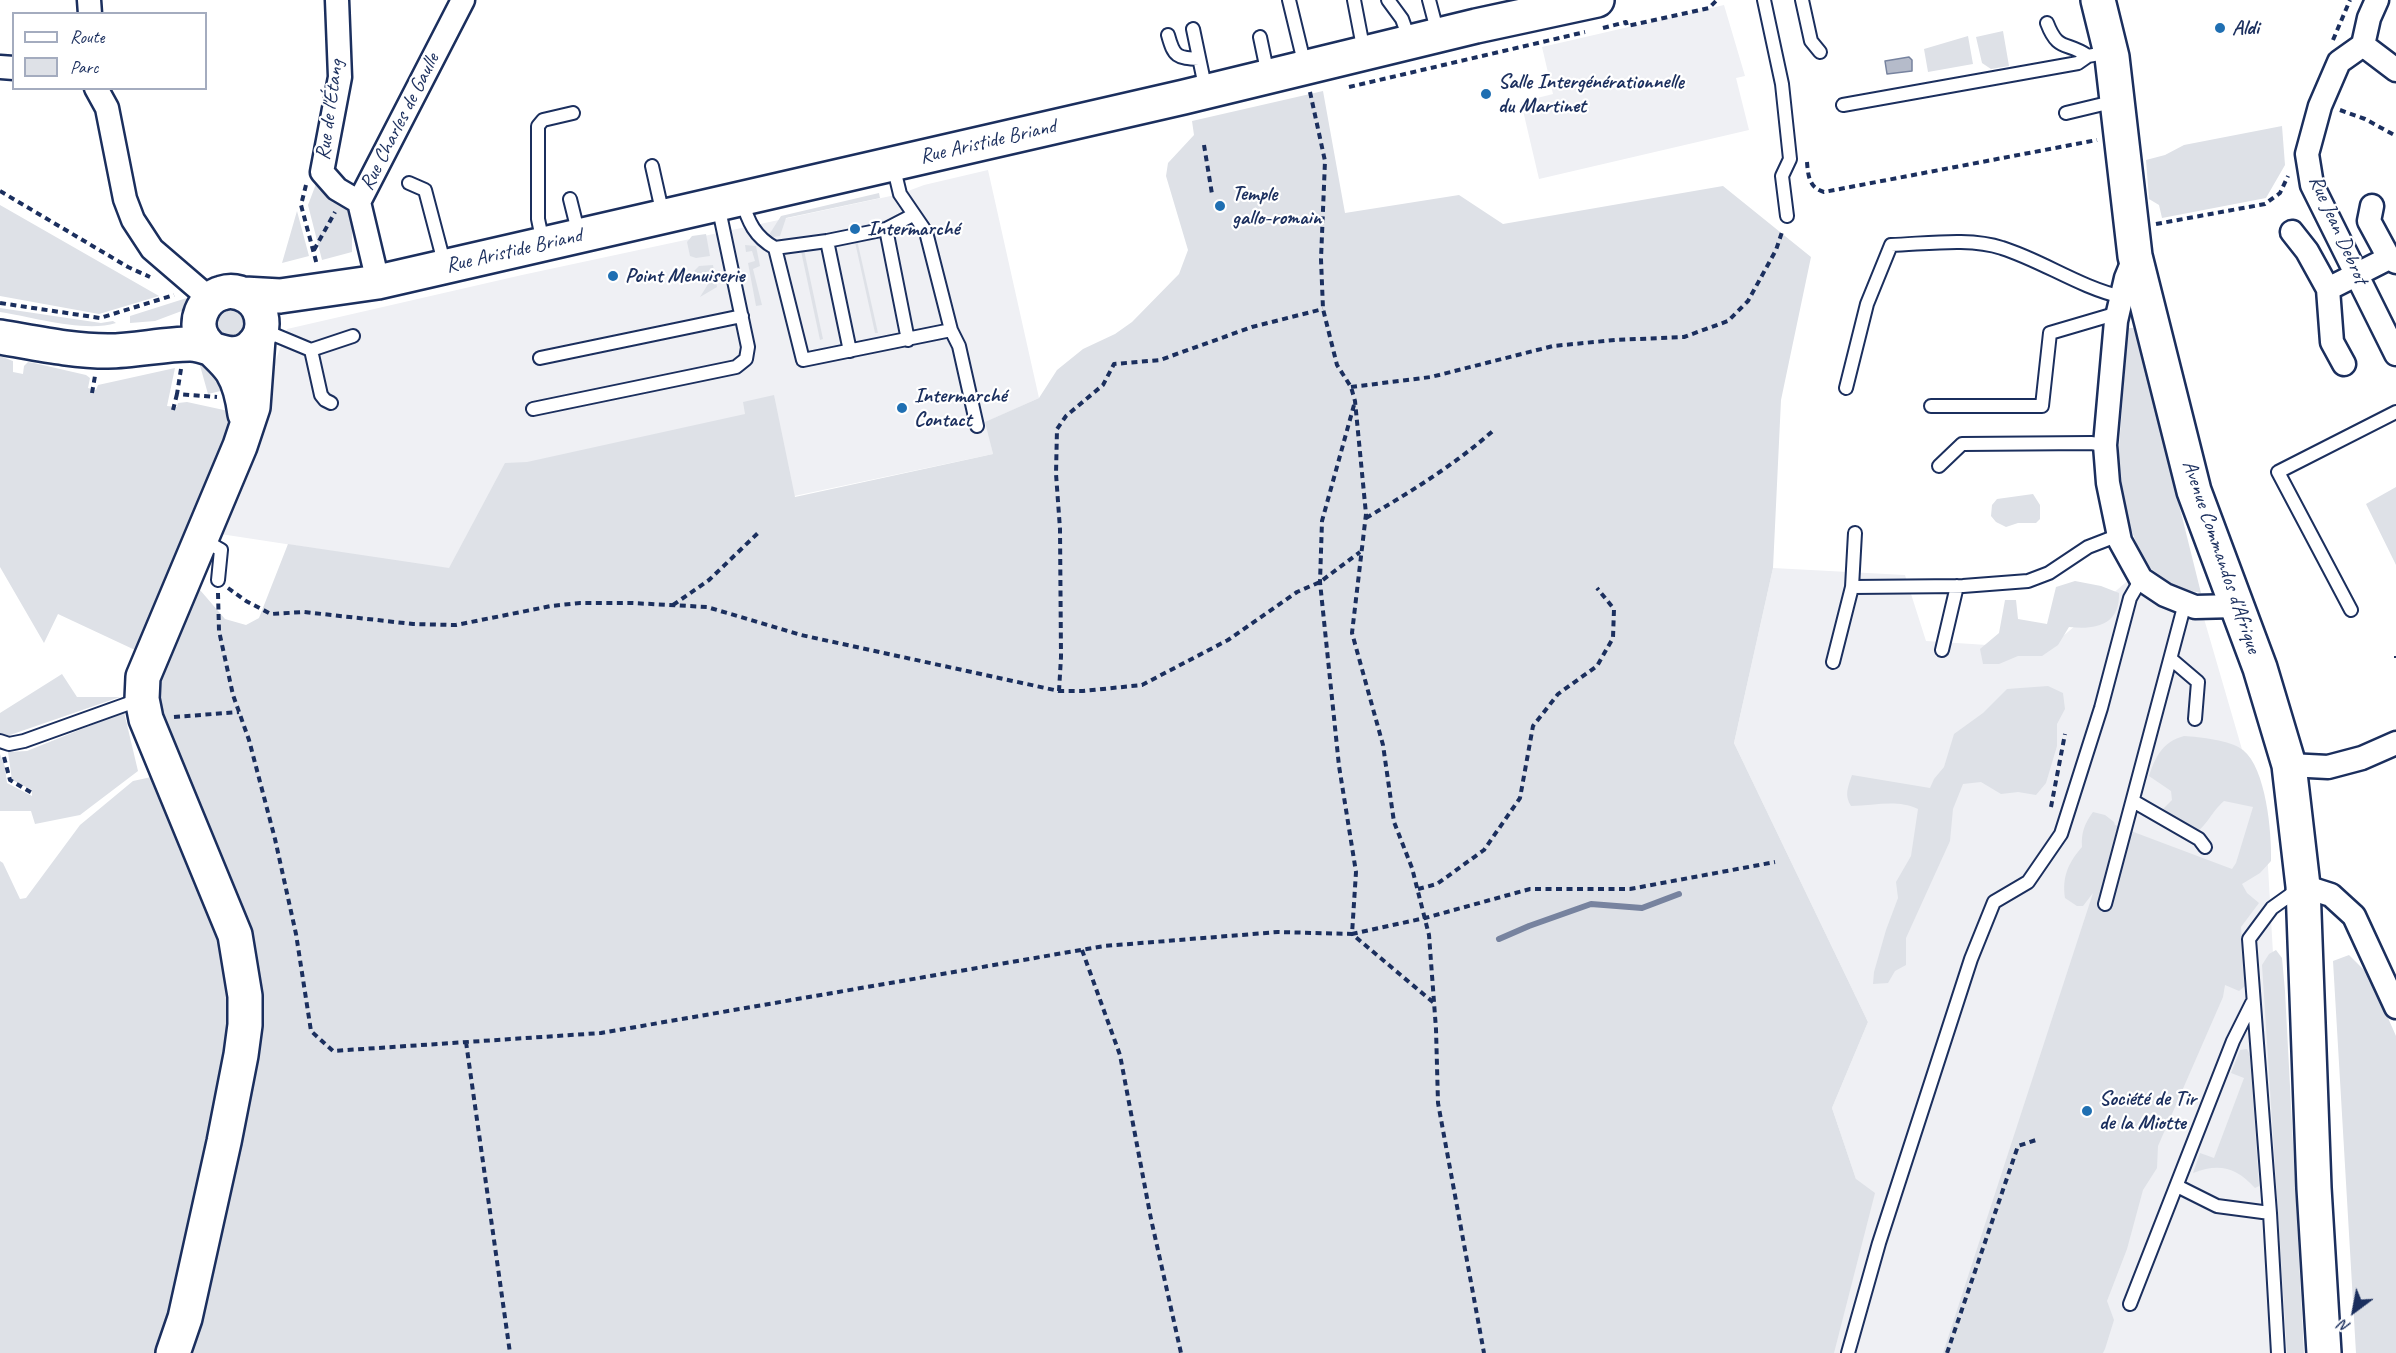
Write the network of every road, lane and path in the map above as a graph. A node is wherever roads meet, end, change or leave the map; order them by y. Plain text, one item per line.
1 (338, 0) edge
2 (463, 0) edge
3 (1289, 0) edge
4 (1354, 0) edge
5 (1388, 0) edge
6 (1429, 0) edge
7 (1597, 0) edge
8 (1717, 0) edge
9 (1764, 0) edge
10 (1802, 0) edge
11 (2098, 0) edge
12 (2377, 0) edge
13 (2047, 23) dead end
14 (1193, 29) dead end
15 (1168, 35) dead end
16 (1260, 37) dead end
17 (1424, 39) junction
18 (2363, 45) junction
19 (1523, 47) dead end
20 (1820, 52) dead end
21 (1364, 53) junction
22 (2099, 54) junction
23 (1199, 59) junction
24 (1305, 68) junction
25 (2396, 70) edge
26 (1268, 76) junction
27 (97, 90) edge
28 (1206, 92) junction
29 (2117, 100) junction
30 (1843, 105) dead end
31 (2320, 106) junction
32 (573, 113) dead end
33 (2066, 113) dead end
34 (2396, 136) edge
35 (2104, 139) dead end
36 (1204, 145) dead end
37 (1806, 157) dead end
38 (893, 164) junction
39 (652, 166) dead end
40 (2289, 174) dead end
41 (307, 182) dead end
42 (409, 183) dead end
43 (0, 191) edge
44 (1212, 194) dead end
45 (352, 197) junction
46 (570, 199) dead end
47 (730, 201) junction
48 (2372, 206) dead end
49 (913, 215) junction
50 (664, 216) junction
51 (1787, 216) joint
52 (2132, 217) junction
53 (886, 229) junction
54 (2292, 232) dead end
55 (579, 236) junction
56 (827, 241) junction
57 (544, 244) junction
58 (775, 248) junction
59 (313, 251) junction
60 (2135, 256) junction
61 (2392, 260) edge
62 (318, 265) dead end
63 (445, 267) junction
64 (2357, 275) junction
65 (158, 280) dead end
66 (378, 282) junction
67 (2328, 290) junction
68 (212, 298) junction
69 (0, 303) edge
70 (2120, 305) junction
71 (1323, 309) junction
72 (742, 316) junction
73 (0, 319) edge
74 (951, 330) junction
75 (260, 334) junction
76 (353, 336) dead end
77 (0, 337) edge
78 (908, 340) junction
79 (311, 350) junction
80 (216, 351) junction
81 (850, 351) junction
82 (2396, 354) edge
83 (540, 358) dead end
84 (2344, 364) dead end
85 (94, 382) dead end
86 (1351, 387) junction
87 (1846, 388) dead end
88 (92, 393) dead end
89 (177, 394) dead end
90 (1355, 401) junction
91 (331, 403) dead end
92 (1931, 406) dead end
93 (532, 409) dead end
94 (173, 410) dead end
95 (2396, 412) edge
96 (246, 425) junction
97 (977, 426) dead end
98 (1495, 429) dead end
99 (2105, 445) junction
100 (1939, 466) dead end
101 (1365, 518) junction
102 (758, 532) dead end
103 (1855, 533) dead end
104 (2119, 534) junction
105 (201, 539) junction
106 (1360, 552) junction
107 (2141, 579) junction
108 (218, 580) junction
109 (1320, 582) junction
110 (1957, 586) junction
111 (1852, 587) junction
112 (1597, 588) dead end
113 (2185, 603) junction
114 (673, 605) junction
115 (2236, 606) junction
116 (2351, 610) dead end
117 (1942, 650) dead end
118 (2170, 659) junction
119 (1833, 662) dead end
120 (1059, 691) junction
121 (144, 709) junction
122 (239, 712) junction
123 (2195, 719) dead end
124 (2065, 734) dead end
125 (0, 741) edge
126 (2396, 743) edge
127 (4, 756) dead end
128 (2289, 765) junction
129 (32, 793) dead end
130 (2133, 801) junction
131 (2061, 834) junction
132 (2205, 847) dead end
133 (1775, 862) dead end
134 (2303, 885) junction
135 (1418, 890) junction
136 (2105, 904) dead end
137 (1425, 918) junction
138 (1352, 934) junction
139 (1082, 950) junction
140 (2252, 1002) junction
141 (1434, 1003) junction
142 (2396, 1006) edge
143 (466, 1042) junction
144 (2039, 1139) dead end
145 (2177, 1186) junction
146 (2270, 1213) junction
147 (2130, 1304) dead end
148 (173, 1353) edge
149 (510, 1353) edge
150 (1181, 1353) edge
151 (1484, 1353) edge
152 (1848, 1353) edge
153 (1947, 1353) edge
154 (2278, 1353) edge
155 (2324, 1353) edge

1 - 45 street, Rue de l'Étang
2 - 45 street, Rue Charles de Gaulle
3 - 24 lane
4 - 21 lane
5 - 17 lane
6 - 17 lane
7 - 17 street, Rue Aristide Briand
8 - 19 path
9 - 51 lane
10 - 20 lane
11 - 22 street, Avenue Commandos d'Afrique
12 - 18 street
13 - 22 lane
14 - 23 lane
15 - 23 lane
16 - 26 lane
17 - 21 street, Rue Aristide Briand
18 - 25 street
18 - 31 street, Rue Jean Debrot
21 - 24 street, Rue Aristide Briand
22 - 29 street, Avenue Commandos d'Afrique
22 - 30 lane
23 - 28 lane
24 - 26 street, Rue Aristide Briand
24 - 71 path
26 - 28 street, Rue Aristide Briand
27 - 68 street
28 - 38 street, Rue Aristide Briand
29 - 33 lane
29 - 52 street, Avenue Commandos d'Afrique
31 - 34 path
31 - 64 street, Rue Jean Debrot
32 - 57 lane
35 - 37 path
36 - 44 path
38 - 47 street, Rue Aristide Briand
38 - 49 lane
39 - 50 lane
40 - 52 path
41 - 59 path
42 - 63 lane
43 - 65 path
45 - 59 path
45 - 66 street, Rue Charles de Gaulle
46 - 55 lane
47 - 50 street, Rue Aristide Briand
47 - 58 lane
47 - 72 lane
48 - 61 street
49 - 53 lane
49 - 74 lane
50 - 55 street, Rue Aristide Briand
51 - 86 path
52 - 60 street, Avenue Commandos d'Afrique
53 - 56 lane
53 - 78 lane
54 - 67 street
55 - 57 street, Rue Aristide Briand
56 - 58 lane
56 - 81 lane
57 - 63 street, Rue Aristide Briand
58 - 81 lane
59 - 62 path
60 - 70 street
60 - 115 street, Avenue Commandos d'Afrique
61 - 64 street
63 - 66 street, Rue Aristide Briand
64 - 67 street
64 - 82 street, Rue Jean Debrot
66 - 68 street, Rue Aristide Briand
66 - 75 street, Rue Aristide Briand
67 - 84 street
68 - 69 path
68 - 73 street, Rue Aristide Briand
68 - 75 street
68 - 80 street
70 - 87 lane
70 - 92 lane
70 - 99 street
71 - 86 path
71 - 120 path
72 - 83 lane
72 - 93 lane
74 - 78 lane
74 - 97 lane
75 - 79 lane
75 - 80 street
75 - 96 street
76 - 79 lane
77 - 80 street
78 - 81 lane
79 - 91 lane
80 - 96 street
85 - 88 path
86 - 90 path
89 - 94 path
90 - 101 path
90 - 109 path
95 - 116 lane
96 - 105 street
98 - 101 path
99 - 100 lane
99 - 104 street
101 - 106 path
102 - 114 path
103 - 111 lane
104 - 107 street
104 - 110 lane
105 - 108 lane
105 - 121 street
106 - 109 path
106 - 135 path
107 - 113 street
107 - 131 lane
108 - 114 path
108 - 122 path
109 - 120 path
109 - 138 path
110 - 111 lane
110 - 117 lane
111 - 119 lane
112 - 135 path
113 - 115 street
113 - 118 lane
114 - 120 path
115 - 128 street, Avenue Commandos d'Afrique
118 - 123 lane
118 - 130 lane
121 - 122 path
121 - 125 lane
121 - 148 street
122 - 143 path
124 - 131 path
126 - 128 street
127 - 129 path
128 - 134 street, Avenue Commandos d'Afrique
130 - 132 lane
130 - 136 lane
131 - 152 lane
133 - 137 path
134 - 140 lane
134 - 142 street
134 - 155 street, Avenue Commandos d'Afrique
135 - 137 path
137 - 138 path
137 - 141 path
138 - 139 path
138 - 141 path
139 - 143 path
139 - 150 path
140 - 145 lane
140 - 146 lane
141 - 151 path
143 - 149 path
144 - 153 path
145 - 146 lane
145 - 147 lane
146 - 154 lane

